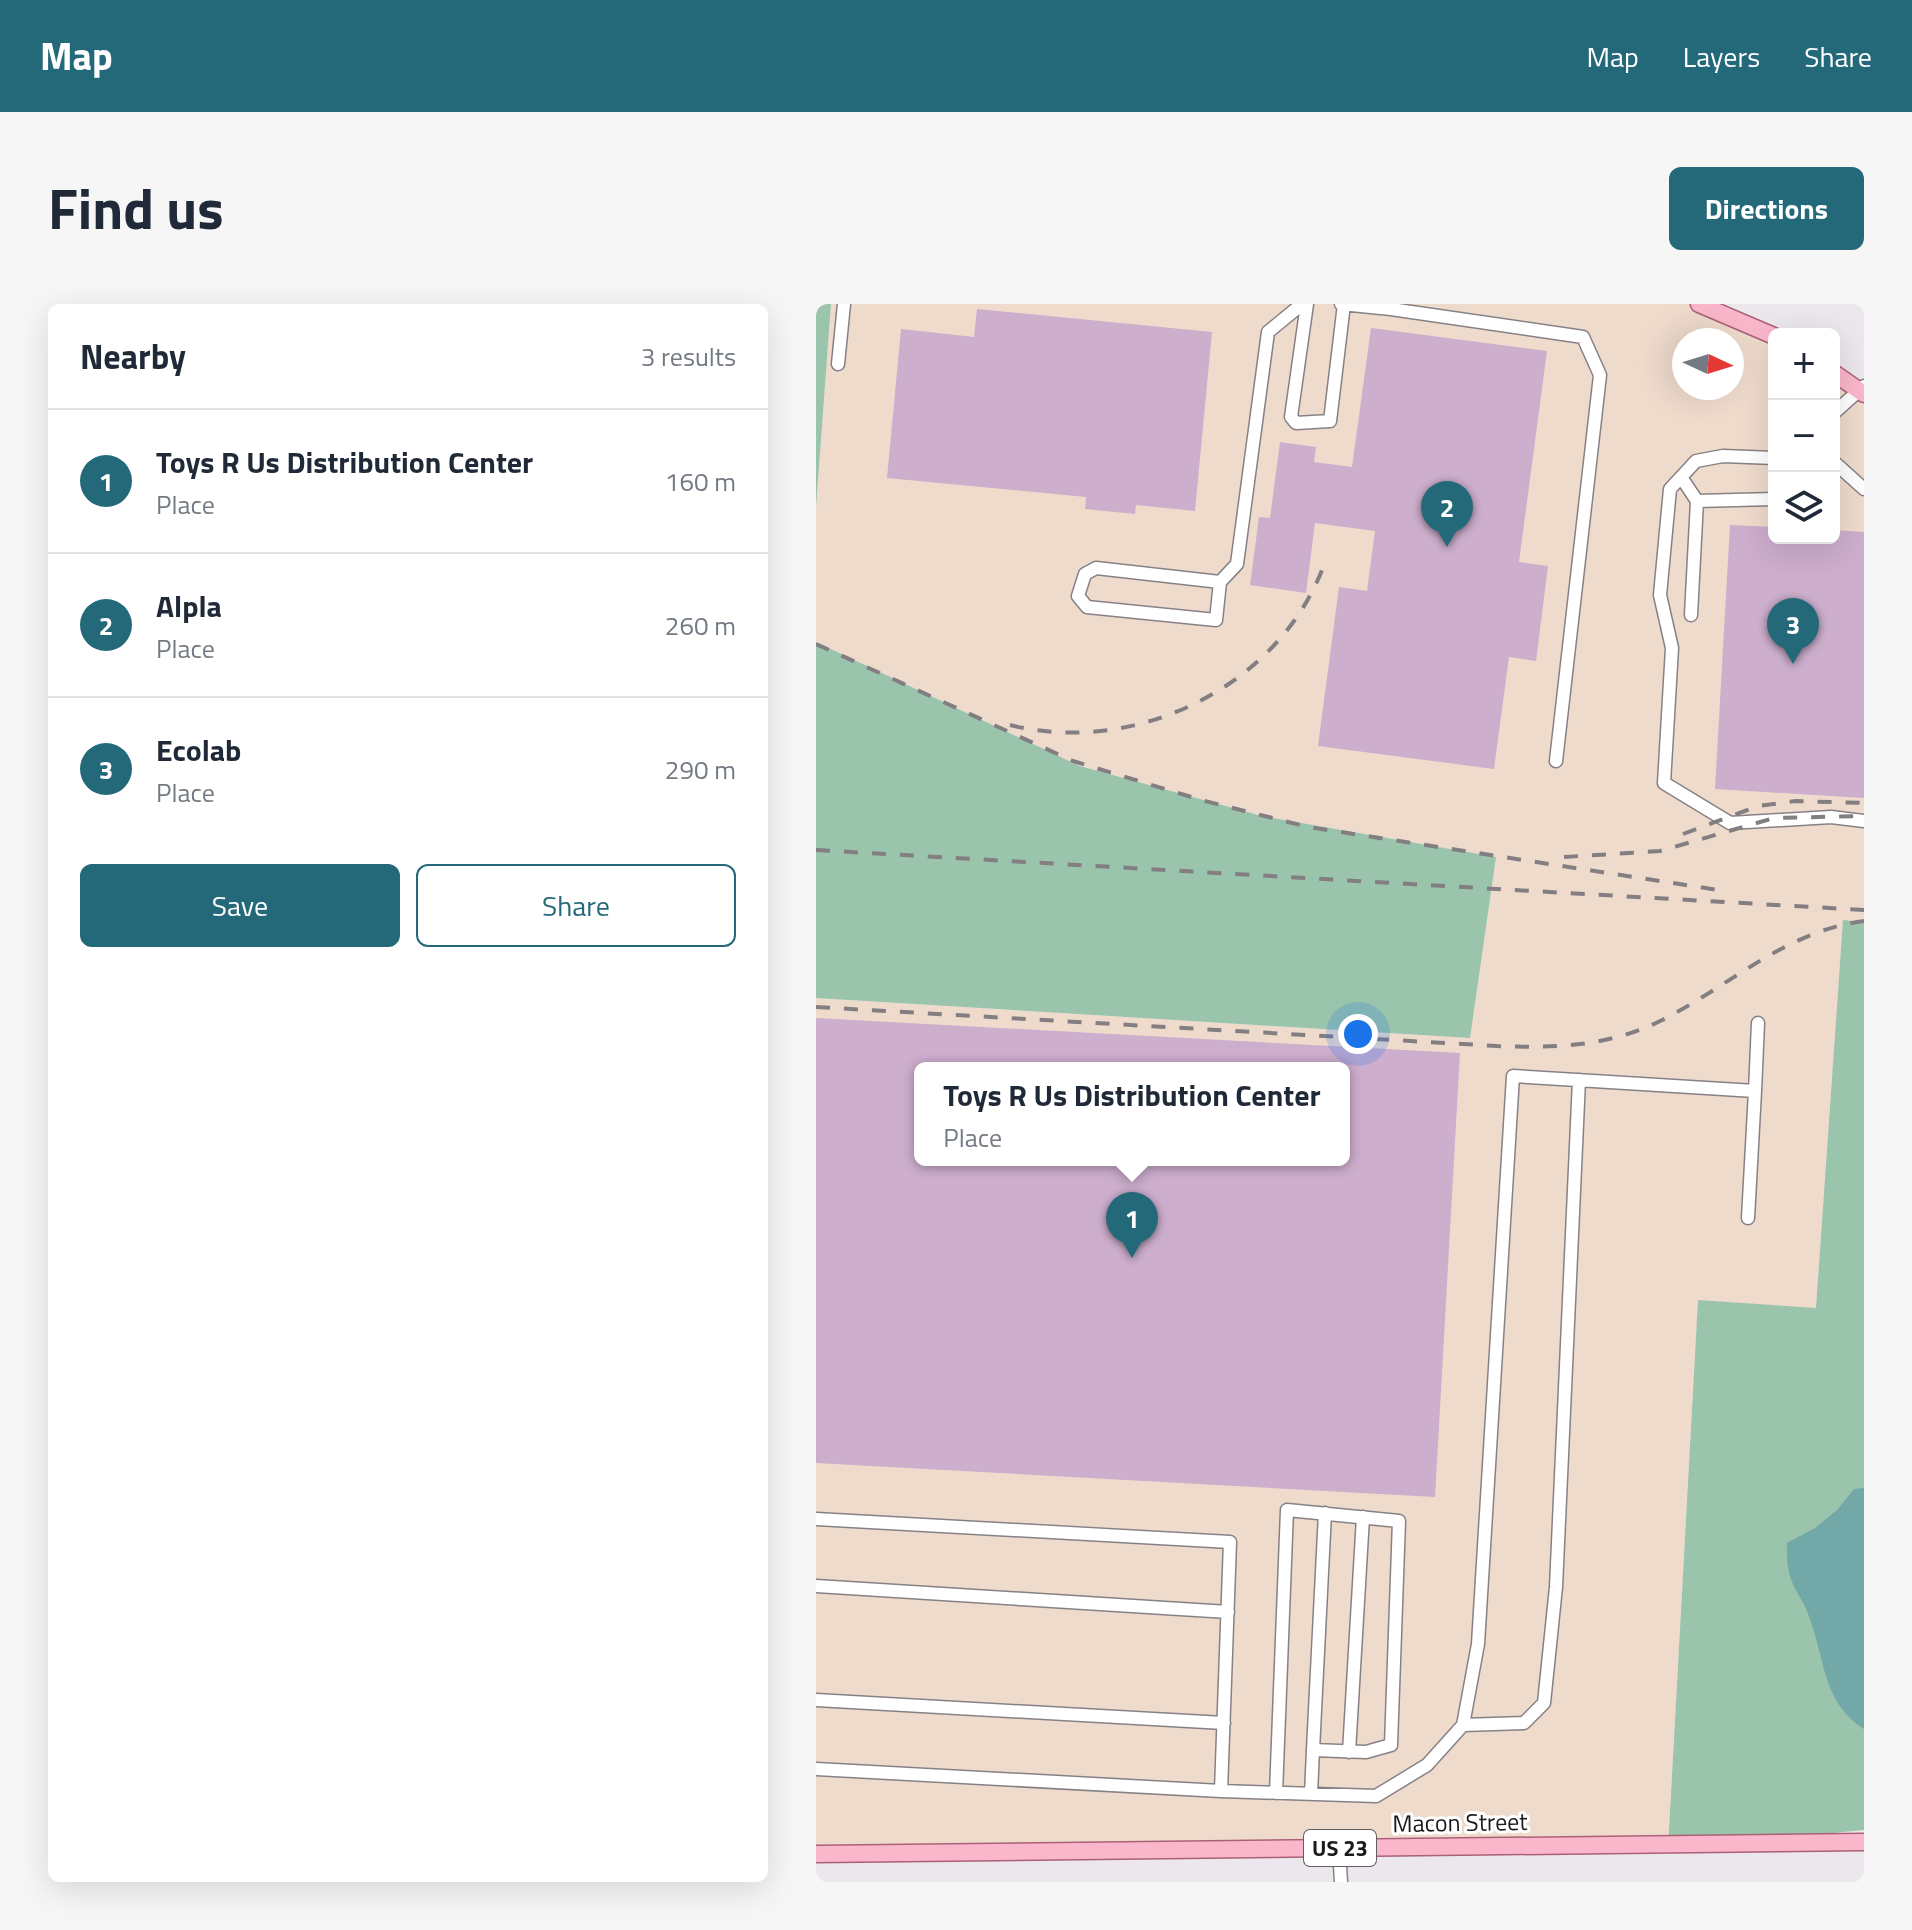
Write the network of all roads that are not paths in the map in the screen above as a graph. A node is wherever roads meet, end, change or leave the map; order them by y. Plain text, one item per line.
1 (844, 304) edge
2 (1304, 304) edge
3 (1343, 304) edge
4 (1699, 304) edge
5 (1391, 307) edge
6 (1768, 333) edge
7 (838, 364) dead end
8 (1840, 377) edge
9 (1863, 390) edge
10 (1840, 408) edge
11 (1768, 458) edge
12 (1840, 467) edge
13 (1681, 477) junction
14 (1864, 489) edge
15 (1768, 499) edge
16 (1697, 501) junction
17 (1220, 582) junction
18 (1691, 615) dead end
19 (1556, 761) dead end
20 (1864, 821) edge
21 (1758, 1023) dead end
22 (1579, 1080) junction
23 (1755, 1091) junction
24 (1748, 1218) dead end
25 (1325, 1513) junction
26 (1363, 1517) junction
27 (816, 1519) edge
28 (816, 1586) edge
29 (1228, 1612) junction
30 (816, 1700) edge
31 (1224, 1723) junction
32 (1463, 1725) junction
33 (1313, 1750) junction
34 (1349, 1752) junction
35 (816, 1769) edge
36 (1221, 1791) junction
37 (1276, 1793) junction
38 (1311, 1794) junction
39 (1864, 1842) edge
40 (1339, 1848) junction
41 (816, 1854) edge
42 (1341, 1882) edge

1 - 7 lane
2 - 3 lane
2 - 17 lane
3 - 5 lane
4 - 6 main road
5 - 19 lane
8 - 9 main road
9 - 10 lane
11 - 13 lane
12 - 14 lane
13 - 16 lane
13 - 20 lane
15 - 16 lane
16 - 18 lane
17 - 17 lane
21 - 23 lane
22 - 23 lane
22 - 32 lane
22 - 32 lane
23 - 24 lane
25 - 26 lane
25 - 33 lane
25 - 37 lane
26 - 34 lane
26 - 34 lane
27 - 29 lane
28 - 29 lane
29 - 31 lane
30 - 31 lane
31 - 36 lane
32 - 38 lane
33 - 34 lane
33 - 38 lane
35 - 36 lane
36 - 37 lane
37 - 38 lane
39 - 40 main road, Macon Street / US 23
40 - 41 main road, Macon Street / US 23
40 - 42 lane

